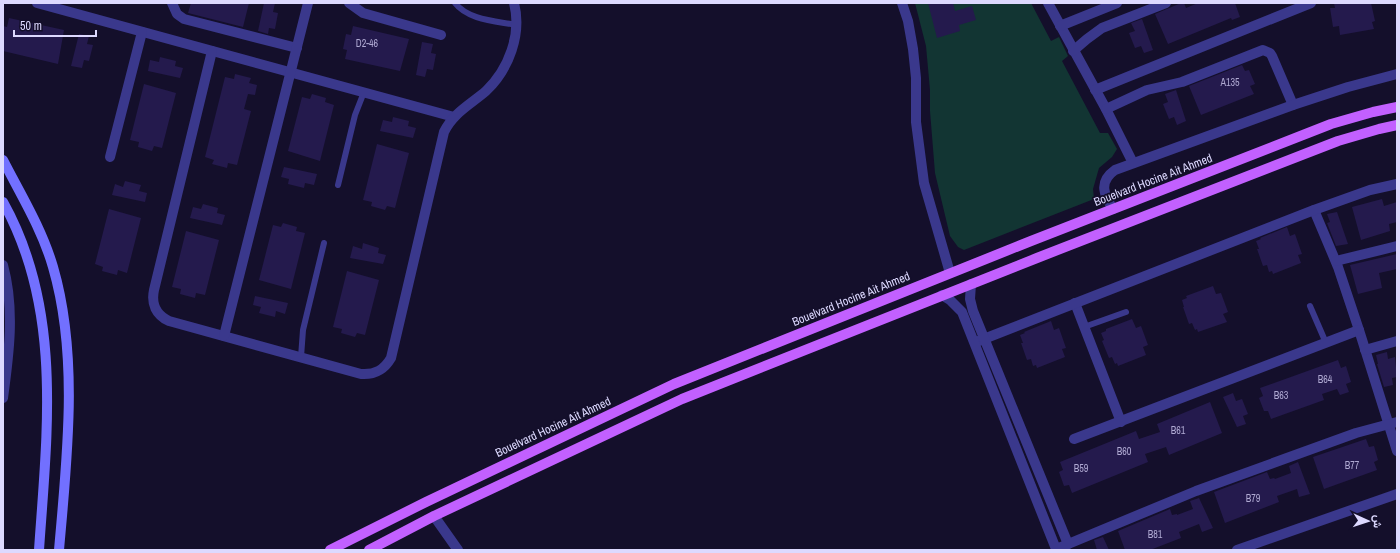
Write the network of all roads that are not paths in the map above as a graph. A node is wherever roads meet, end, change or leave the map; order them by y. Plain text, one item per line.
1 (37, 3) edge
2 (172, 3) edge
3 (308, 3) edge
4 (349, 3) edge
5 (455, 3) edge
6 (514, 3) edge
7 (902, 3) edge
8 (1048, 3) edge
9 (1117, 3) edge
10 (1166, 3) edge
11 (1311, 3) edge
12 (516, 25) junction
13 (1060, 26) junction
14 (142, 32) junction
15 (441, 34) dead end
16 (297, 48) junction
17 (212, 51) junction
18 (1073, 51) junction
19 (291, 72) junction
20 (1397, 74) edge
21 (1095, 90) junction
22 (364, 92) junction
23 (1293, 105) junction
24 (1397, 107) edge
25 (1106, 109) junction
26 (454, 117) junction
27 (1397, 125) edge
28 (110, 157) dead end
29 (3, 160) edge
30 (1133, 163) junction
31 (1397, 184) edge
32 (338, 185) dead end
33 (5, 208) edge
34 (1113, 209) junction
35 (1314, 210) junction
36 (324, 243) dead end
37 (1397, 246) edge
38 (1336, 261) junction
39 (3, 265) edge
40 (950, 273) junction
41 (971, 284) junction
42 (942, 296) junction
43 (1074, 304) junction
44 (1310, 306) dead end
45 (1126, 312) dead end
46 (1084, 327) junction
47 (1359, 330) junction
48 (224, 336) junction
49 (985, 339) junction
50 (1397, 341) edge
51 (974, 343) junction
52 (1326, 343) junction
53 (1365, 350) junction
54 (301, 358) junction
55 (3, 398) edge
56 (1121, 422) junction
57 (1392, 423) edge
58 (1074, 440) dead end
59 (1397, 451) edge
60 (1397, 494) edge
61 (434, 516) junction
62 (1069, 547) edge
63 (1056, 549) edge
64 (39, 550) edge
65 (59, 550) edge
66 (330, 550) edge
67 (369, 550) edge
68 (458, 550) edge
69 (1237, 550) edge

1 - 14 street
2 - 16 street
3 - 16 street
4 - 15 street
5 - 12 lane
6 - 12 street
7 - 40 street
8 - 13 street
9 - 13 street
10 - 18 street
11 - 21 street
12 - 26 street
13 - 18 street
14 - 17 street
14 - 28 street
16 - 19 street
17 - 19 street
17 - 48 street
18 - 21 street
19 - 22 street
19 - 48 street
20 - 23 street
21 - 25 street
22 - 26 street
22 - 32 lane
23 - 25 street
23 - 30 street
24 - 34 main road, Bouelvard Hocine Ait Ahmed
25 - 30 street
26 - 54 street
27 - 41 main road
29 - 65 main road
30 - 34 street
31 - 35 street
33 - 64 main road
34 - 40 main road, Bouelvard Hocine Ait Ahmed
35 - 38 street
35 - 43 street
36 - 54 lane
37 - 38 street
38 - 47 street
39 - 55 street
40 - 66 main road, Bouelvard Hocine Ait Ahmed
41 - 42 main road
41 - 49 street
42 - 51 street
42 - 61 main road
43 - 46 street
43 - 49 street
44 - 52 lane
45 - 46 lane
46 - 56 street
47 - 52 street
47 - 53 street
48 - 54 street
49 - 51 street
49 - 62 street
50 - 53 street
51 - 63 street
52 - 56 street
53 - 57 street
56 - 58 street
57 - 59 street
57 - 62 street
60 - 69 street
61 - 67 main road
61 - 68 street
62 - 63 street

